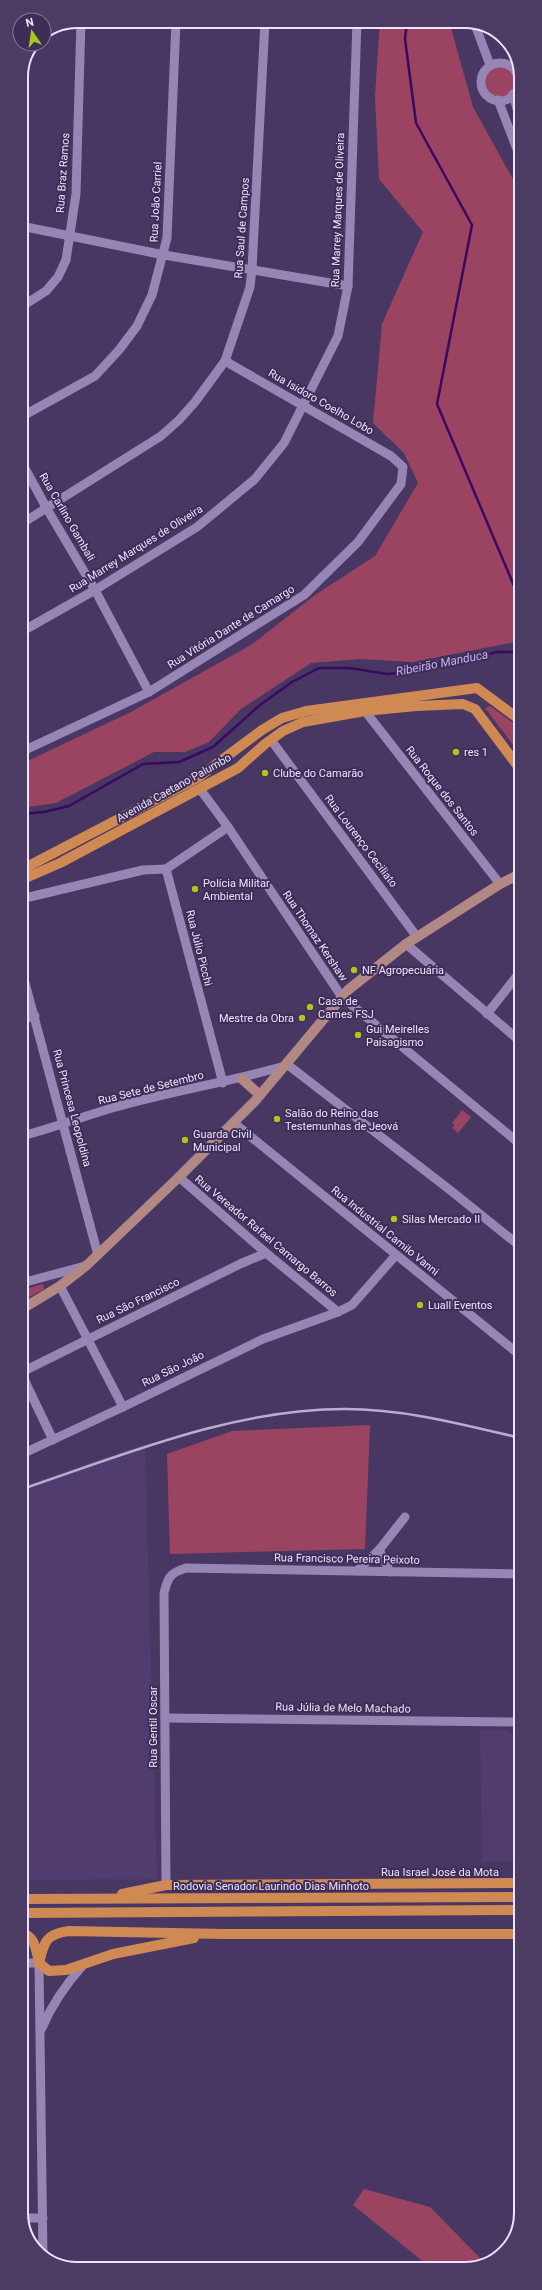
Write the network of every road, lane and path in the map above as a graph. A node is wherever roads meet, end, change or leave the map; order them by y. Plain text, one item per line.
1 (81, 28) edge
2 (176, 28) edge
3 (264, 28) edge
4 (357, 28) edge
5 (477, 30) edge
6 (490, 65) junction
7 (513, 71) edge
8 (513, 94) joint
9 (514, 98) edge
10 (498, 100) junction
11 (514, 141) edge
12 (28, 228) edge
13 (69, 237) junction
14 (164, 255) junction
15 (252, 269) junction
16 (348, 286) junction
17 (28, 303) edge
18 (225, 361) junction
19 (302, 406) junction
20 (28, 413) edge
21 (403, 467) joint
22 (28, 474) edge
23 (47, 509) junction
24 (28, 520) edge
25 (95, 590) junction
26 (28, 628) edge
27 (148, 692) junction
28 (365, 711) junction
29 (514, 716) edge
30 (271, 740) junction
31 (28, 749) edge
32 (514, 761) edge
33 (200, 789) junction
34 (228, 827) junction
35 (28, 866) edge
36 (166, 869) junction
37 (28, 877) edge
38 (514, 877) edge
39 (500, 884) junction
40 (28, 897) edge
41 (417, 937) junction
42 (406, 944) junction
43 (514, 980) edge
44 (28, 992) edge
45 (342, 998) junction
46 (488, 1014) junction
47 (35, 1016) junction
48 (28, 1018) edge
49 (514, 1036) edge
50 (288, 1065) junction
51 (242, 1079) junction
52 (223, 1082) junction
53 (260, 1096) junction
54 (234, 1123) junction
55 (64, 1125) junction
56 (28, 1134) edge
57 (514, 1139) edge
58 (179, 1177) junction
59 (514, 1242) edge
60 (266, 1253) junction
61 (98, 1255) junction
62 (396, 1255) junction
63 (87, 1265) junction
64 (28, 1282) edge
65 (60, 1286) junction
66 (28, 1305) edge
67 (338, 1312) junction
68 (87, 1340) junction
69 (514, 1350) edge
70 (28, 1370) edge
71 (28, 1386) edge
72 (123, 1408) junction
73 (53, 1440) junction
74 (28, 1451) edge
75 (404, 1517) dead end
76 (379, 1550) junction
77 (357, 1571) junction
78 (174, 1572) joint
79 (390, 1572) junction
80 (514, 1574) edge
81 (165, 1718) junction
82 (514, 1722) edge
83 (514, 1883) edge
84 (166, 1885) junction
85 (514, 1897) edge
86 (28, 1899) edge
87 (93, 1899) junction
88 (514, 1910) edge
89 (28, 1913) edge
90 (224, 1934) junction
91 (514, 1934) edge
92 (28, 1936) edge
93 (39, 1963) junction
94 (28, 1964) edge
95 (84, 1964) junction
96 (40, 2034) junction
97 (28, 2218) edge
98 (43, 2218) junction
99 (43, 2248) edge

1 - 13 street, Rua Braz Ramos
2 - 14 street, Rua João Carriel
3 - 15 street, Rua Saul de Campos
4 - 16 street, Rua Marrey Marques de Oliveira
5 - 6 street
6 - 7 street
6 - 10 street
8 - 9 street
8 - 10 street
10 - 11 street
12 - 13 street
13 - 14 street
13 - 17 street, Rua Braz Ramos
14 - 15 street
14 - 20 street, Rua João Carriel
15 - 16 street
15 - 18 street, Rua Saul de Campos
16 - 19 street, Rua Marrey Marques de Oliveira
18 - 19 street, Rua Isidoro Coelho Lobo
18 - 23 street, Rua Saul de Campos
19 - 21 street, Rua Isidoro Coelho Lobo
19 - 25 street, Rua Marrey Marques de Oliveira
21 - 27 street, Rua Vitória Dante de Camargo
22 - 23 street, Rua Carlino Gambali
23 - 24 street, Rua Saul de Campos
23 - 25 street, Rua Carlino Gambali
25 - 26 street, Rua Marrey Marques de Oliveira
25 - 27 street, Rua Carlino Gambali
27 - 31 street, Rua Vitória Dante de Camargo
28 - 30 main road, Avenida Caetano Palumbo
28 - 32 main road, Avenida Caetano Palumbo
28 - 39 street, Rua Roque dos Santos
29 - 35 main road, Avenida Caetano Palumbo
30 - 33 main road, Avenida Caetano Palumbo
30 - 41 street, Rua Lourenço Ceciliato
33 - 34 street, Rua Thomaz Kershaw
33 - 37 main road, Avenida Caetano Palumbo
34 - 36 street
34 - 45 street, Rua Thomaz Kershaw
36 - 40 street
36 - 52 street, Rua Júlio Picchi
38 - 39 main road
39 - 41 main road
41 - 42 main road
42 - 45 main road
42 - 46 street
43 - 46 street
44 - 47 street, Rua Princesa Leopoldina
45 - 50 main road
45 - 57 street, Rua Thomaz Kershaw
46 - 49 street
47 - 48 street
47 - 55 street, Rua Princesa Leopoldina
50 - 51 street, Rua Sete de Setembro
50 - 53 main road
50 - 59 street
51 - 52 street, Rua Sete de Setembro
51 - 53 main road
52 - 55 street, Rua Sete de Setembro
53 - 54 main road
54 - 58 main road
54 - 62 street, Rua Industrial Camilo Vanni
55 - 56 street, Rua Sete de Setembro
55 - 61 street, Rua Princesa Leopoldina
58 - 60 street, Rua Vereador Rafael Camargo Barros
58 - 61 main road
60 - 67 street, Rua Vereador Rafael Camargo Barros
60 - 68 street, Rua São Francisco
61 - 63 main road
62 - 67 street, Rua São João
62 - 69 street, Rua Industrial Camilo Vanni
63 - 64 street
63 - 65 main road
65 - 66 main road
65 - 68 street
67 - 72 street, Rua São João
68 - 70 street, Rua São Francisco
68 - 72 street
71 - 73 street
72 - 73 street, Rua São João
73 - 74 street, Rua São João
75 - 76 street
76 - 77 street
76 - 79 street
77 - 78 street, Rua Francisco Pereira Peixoto
77 - 79 street, Rua Francisco Pereira Peixoto
78 - 81 street, Rua Gentil Oscar
79 - 80 street, Rua Francisco Pereira Peixoto
81 - 82 street, Rua Júlia de Melo Machado
81 - 84 street, Rua Gentil Oscar
83 - 84 main road, Rua Israel José da Mota
84 - 87 main road, Rua Israel José da Mota
85 - 87 main road, Rodovia Senador Laurindo Dias Minhoto
86 - 87 main road, Rodovia Senador Laurindo Dias Minhoto
88 - 89 main road
90 - 91 main road
90 - 93 main road
90 - 95 main road
92 - 93 main road
93 - 94 street
93 - 95 main road
93 - 96 street
95 - 96 street
96 - 98 street
97 - 98 street
98 - 99 street

